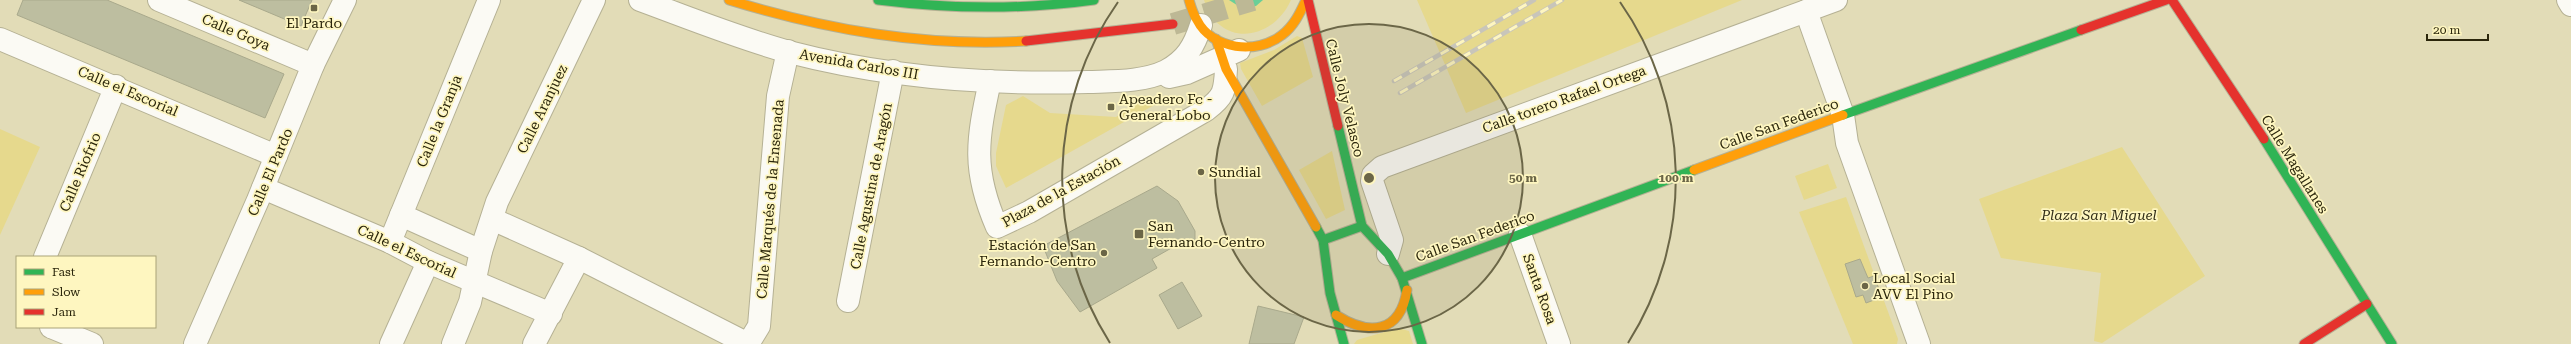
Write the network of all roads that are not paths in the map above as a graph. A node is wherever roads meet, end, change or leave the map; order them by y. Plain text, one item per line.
1 (159, 0) edge
2 (345, 0) edge
3 (489, 0) edge
4 (594, 0) edge
5 (640, 0) edge
6 (729, 0) edge
7 (878, 0) edge
8 (1094, 0) edge
9 (1189, 0) edge
10 (1307, 0) edge
11 (1836, 0) edge
12 (2166, 0) edge
13 (2172, 0) edge
14 (2568, 0) edge
15 (2571, 5) edge
16 (1806, 11) junction
17 (1173, 24) tunnel mouth
18 (1201, 25) junction
19 (0, 39) edge
20 (1246, 48) joint
21 (788, 52) junction
22 (1222, 55) junction
23 (313, 65) junction
24 (893, 71) junction
25 (1150, 77) junction
26 (990, 81) junction
27 (116, 86) junction
28 (1842, 115) junction
29 (276, 156) junction
30 (263, 188) junction
31 (401, 215) junction
32 (492, 219) junction
33 (1362, 226) junction
34 (1520, 234) junction
35 (1323, 240) junction
36 (390, 242) junction
37 (481, 251) junction
38 (1388, 254) junction
39 (45, 256) edge
40 (579, 258) junction
41 (428, 262) junction
42 (1402, 278) junction
43 (474, 282) junction
44 (1407, 290) junction
45 (848, 301) dead end
46 (2367, 304) junction
47 (551, 314) junction
48 (1336, 315) junction
49 (53, 328) edge
50 (92, 344) edge
51 (195, 344) edge
52 (391, 344) edge
53 (453, 344) edge
54 (534, 344) edge
55 (748, 344) edge
56 (1344, 344) edge
57 (1422, 344) edge
58 (1559, 344) edge
59 (1919, 344) edge
60 (2304, 344) edge
61 (2392, 344) edge

1 - 23 street, Calle Goya
2 - 23 street, Calle El Pardo
3 - 31 street, Calle la Granja
4 - 32 street, Calle Aranjuez
5 - 21 street, Avenida Carlos III
6 - 17 main road
7 - 8 main road
9 - 18 main road
10 - 20 main road
10 - 33 main road, Calle Joly Velasco
11 - 16 street, Calle torero Rafael Ortega
12 - 28 main road, Calle San Federico
13 - 46 main road, Calle Magallanes
14 - 15 street
16 - 28 street
16 - 38 street, Calle torero Rafael Ortega
18 - 22 main road
18 - 25 street
19 - 27 street, Calle el Escorial
20 - 22 street
21 - 24 street, Avenida Carlos III
21 - 55 street, Calle Marqués de la Ensenada
22 - 25 street
22 - 26 street, Plaza de la Estación
22 - 35 main road
23 - 29 street, Calle El Pardo
24 - 26 street, Avenida Carlos III
24 - 45 street, Calle Agustina de Aragón
25 - 26 street
27 - 29 street, Calle el Escorial
27 - 39 street, Calle Riofrio
28 - 34 main road, Calle San Federico
28 - 59 street
29 - 30 street, Calle El Pardo
30 - 36 street, Calle el Escorial
30 - 51 street, Calle El Pardo
31 - 36 street, Calle la Granja
31 - 37 street
32 - 37 street, Calle Aranjuez
32 - 40 street
33 - 35 main road
33 - 38 main road
34 - 42 main road, Calle San Federico
34 - 58 street, Santa Rosa
35 - 48 main road
36 - 41 street, Calle el Escorial
37 - 43 street, Calle Aranjuez
38 - 42 main road
40 - 47 street
40 - 55 street
41 - 43 street, Calle el Escorial
41 - 52 street
42 - 44 main road
43 - 47 street, Calle el Escorial
43 - 53 street, Calle Aranjuez
44 - 48 main road
44 - 57 main road
46 - 60 main road
46 - 61 main road, Calle Magallanes
47 - 54 street
48 - 56 main road
49 - 50 street

